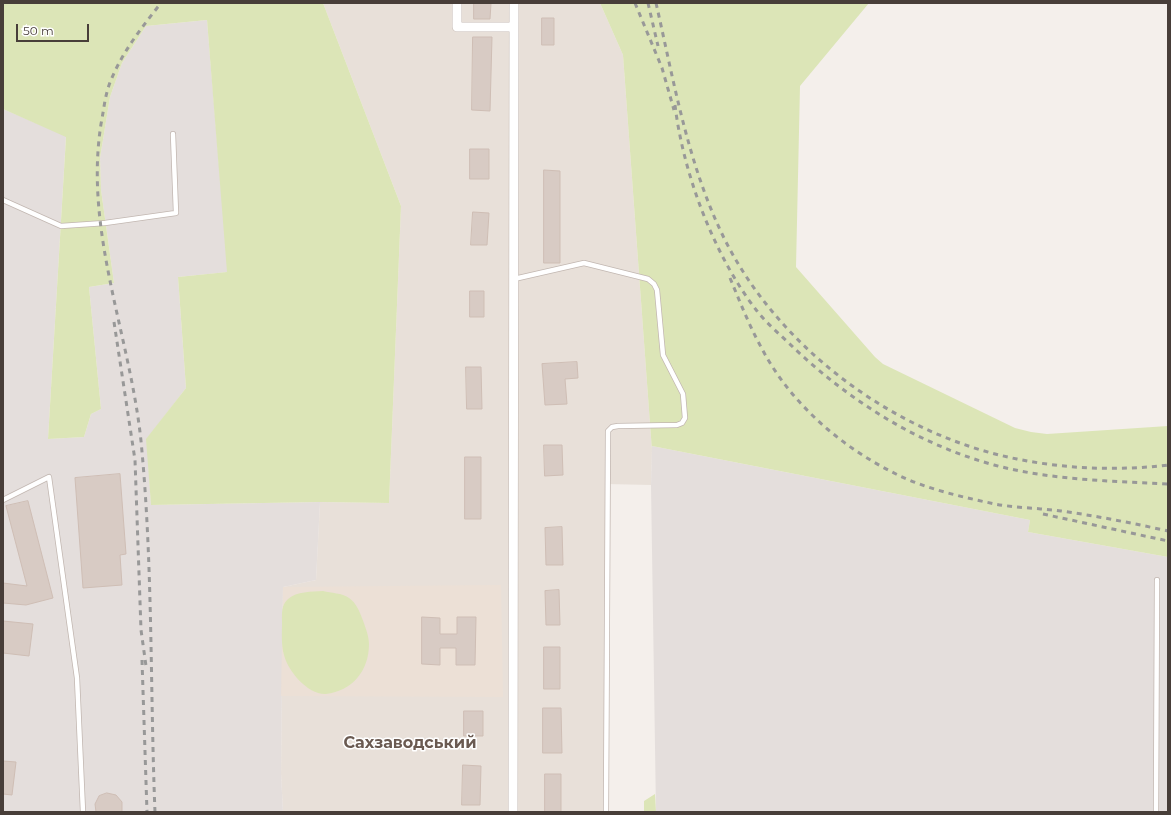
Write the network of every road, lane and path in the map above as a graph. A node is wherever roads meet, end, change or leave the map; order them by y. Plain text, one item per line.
1 (457, 3) edge
2 (514, 3) edge
3 (514, 27) junction
4 (173, 134) dead end
5 (3, 200) edge
6 (514, 278) junction
7 (3, 500) edge
8 (1157, 580) dead end
9 (83, 812) edge
10 (513, 812) edge
11 (606, 812) edge
12 (1156, 812) edge

1 - 3 street
2 - 3 street
3 - 6 street
4 - 5 lane
6 - 10 street
6 - 11 lane
7 - 9 lane
8 - 12 lane

